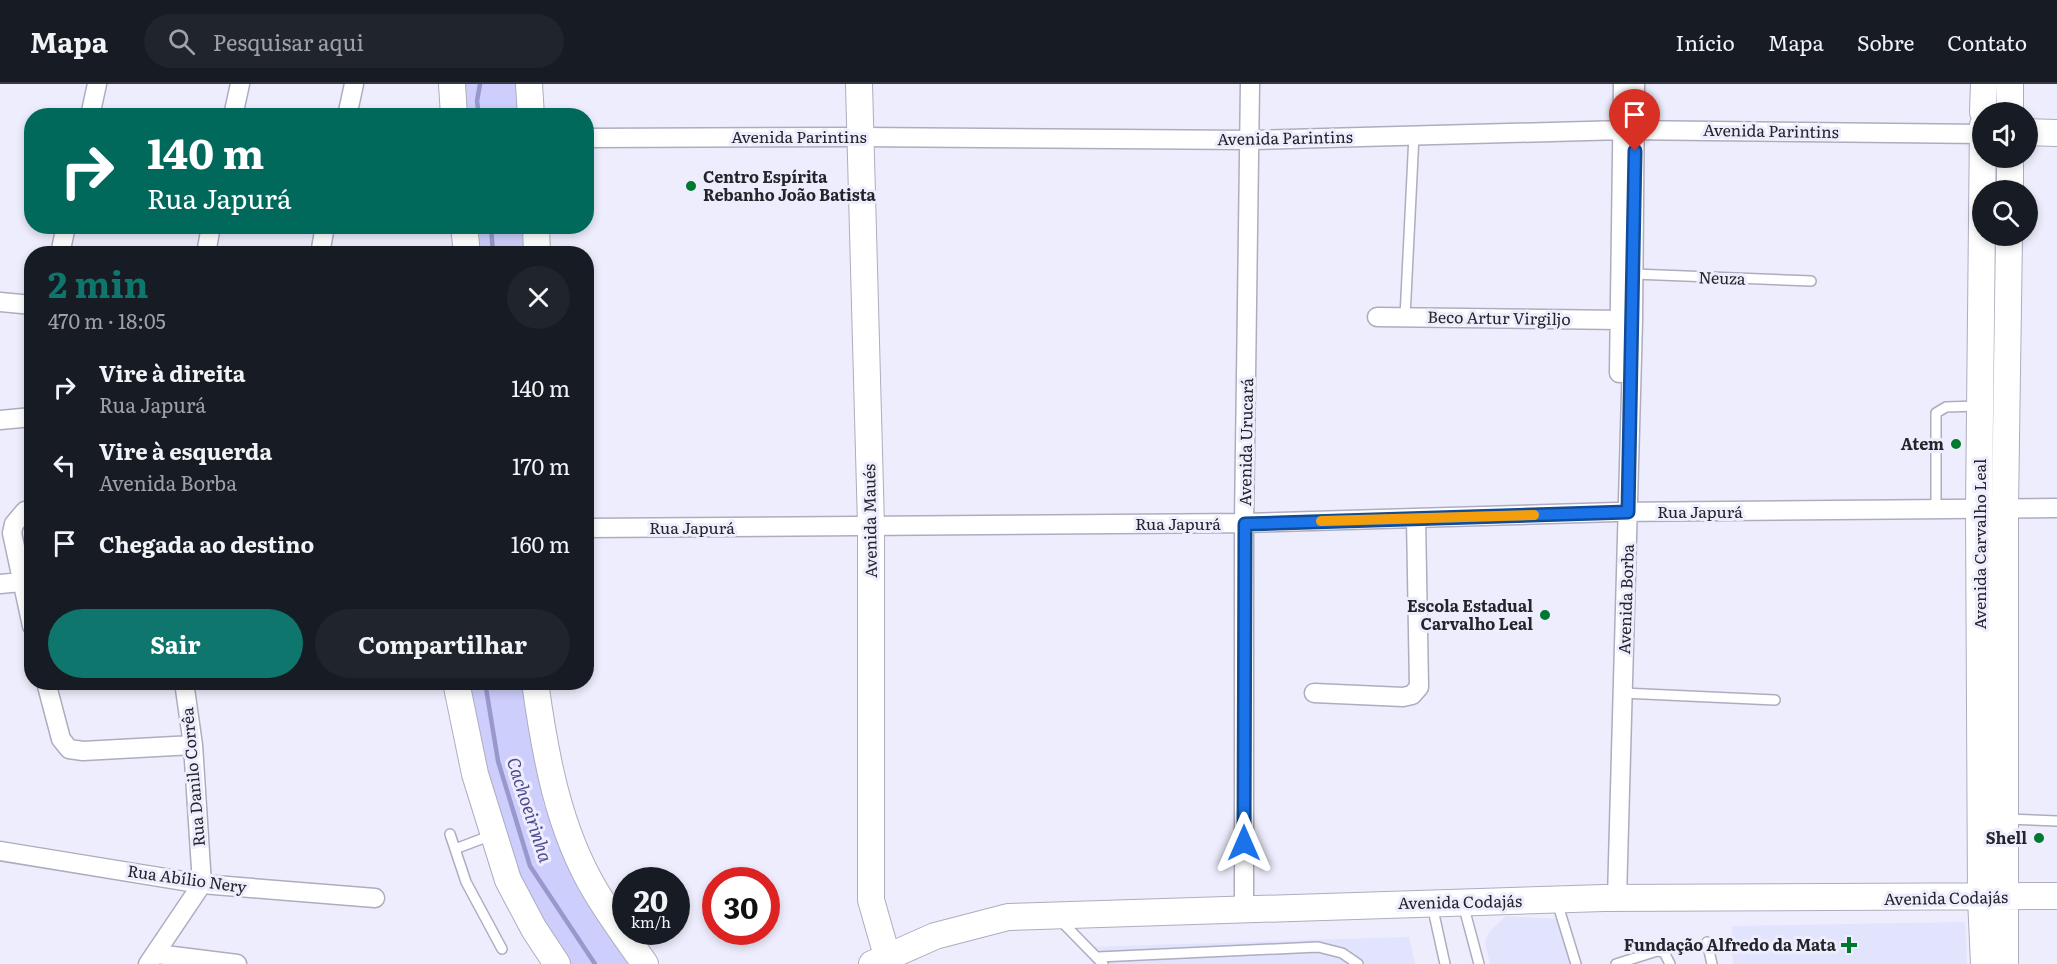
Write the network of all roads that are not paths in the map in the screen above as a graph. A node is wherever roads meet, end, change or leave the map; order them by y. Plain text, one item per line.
1 (97, 84) edge
2 (240, 84) edge
3 (354, 84) edge
4 (452, 84) edge
5 (528, 84) edge
6 (859, 84) edge
7 (1250, 84) edge
8 (1623, 84) edge
9 (1635, 84) edge
10 (1984, 84) edge
11 (2010, 84) edge
12 (1983, 102) edge
13 (2010, 102) edge
14 (92, 108) edge
15 (235, 108) edge
16 (349, 108) edge
17 (454, 108) edge
18 (530, 108) edge
19 (1629, 130) junction
20 (2038, 132) edge
21 (2057, 133) edge
22 (1972, 134) edge
23 (1414, 135) junction
24 (860, 137) junction
25 (594, 138) edge
26 (1251, 140) junction
27 (1983, 168) edge
28 (2009, 246) edge
29 (1634, 274) junction
30 (1811, 281) dead end
31 (0, 302) edge
32 (24, 304) edge
33 (1377, 316) dead end
34 (1405, 317) junction
35 (1621, 320) junction
36 (1980, 406) junction
37 (24, 418) edge
38 (0, 420) edge
39 (2005, 508) junction
40 (2057, 508) edge
41 (1979, 509) junction
42 (1936, 510) junction
43 (24, 512) edge
44 (1622, 512) junction
45 (1416, 518) junction
46 (1245, 524) junction
47 (871, 526) junction
48 (594, 528) edge
49 (21, 582) junction
50 (0, 584) edge
51 (24, 594) edge
52 (47, 690) edge
53 (185, 690) edge
54 (458, 690) edge
55 (536, 690) edge
56 (1314, 693) dead end
57 (1623, 693) junction
58 (1775, 700) dead end
59 (193, 745) junction
60 (2004, 819) junction
61 (2057, 821) edge
62 (450, 834) dead end
63 (494, 834) junction
64 (455, 849) junction
65 (0, 851) edge
66 (201, 884) junction
67 (2057, 896) edge
68 (375, 898) dead end
69 (1611, 898) junction
70 (1993, 898) junction
71 (1557, 900) junction
72 (1462, 902) junction
73 (1432, 903) junction
74 (1244, 908) junction
75 (1055, 915) junction
76 (1707, 942) dead end
77 (502, 948) dead end
78 (153, 959) edge
79 (879, 960) edge
80 (1101, 961) edge
81 (237, 964) edge
82 (557, 964) edge
83 (645, 964) edge
84 (1358, 964) edge
85 (1445, 964) edge
86 (1479, 964) edge
87 (1576, 964) edge
88 (1617, 964) edge
89 (1670, 964) edge
90 (1712, 964) edge
91 (1984, 964) edge
92 (2006, 964) edge

1 - 14 street
2 - 15 street
3 - 16 street
4 - 17 street
5 - 18 street
6 - 24 street, Avenida Maués
7 - 26 street, Avenida Urucará
8 - 19 street, Avenida Borba
9 - 19 street, Avenida Borba
10 - 12 street
11 - 13 street
19 - 22 street, Avenida Parintins
19 - 23 street, Avenida Parintins
19 - 29 street, Avenida Borba
19 - 35 street, Avenida Borba
20 - 21 street
23 - 26 street, Avenida Parintins
23 - 34 lane
24 - 25 street, Avenida Parintins
24 - 26 street, Avenida Parintins
24 - 47 street, Avenida Maués
26 - 46 street, Avenida Urucará
27 - 36 street, Avenida Carvalho Leal
28 - 39 street, Avenida Carvalho Leal
29 - 30 lane, Neuza
29 - 44 street, Avenida Borba
31 - 32 street
33 - 34 street, Beco Artur Virgiljo
34 - 35 street, Beco Artur Virgiljo
35 - 44 street, Avenida Borba
36 - 41 street, Avenida Carvalho Leal
36 - 42 lane
37 - 38 street
39 - 40 street, Rua Japurá
39 - 41 street, Rua Japurá
39 - 60 street, Avenida Carvalho Leal
41 - 42 street, Rua Japurá
41 - 70 street, Avenida Carvalho Leal
42 - 44 street, Rua Japurá
43 - 49 street
44 - 45 street, Rua Japurá
44 - 57 street, Avenida Borba
44 - 69 street, Avenida Borba
45 - 46 street, Rua Japurá
45 - 56 street
46 - 47 street, Rua Japurá
46 - 74 street, Avenida Urucará
47 - 48 street, Rua Japurá
47 - 79 street, Avenida Maués
49 - 50 street
49 - 51 street
52 - 59 street
53 - 59 street, Rua Danilo Corrêa
54 - 63 street
55 - 83 street
57 - 58 lane
57 - 69 street, Avenida Borba
59 - 66 street, Rua Danilo Corrêa
60 - 61 lane
60 - 70 street, Avenida Carvalho Leal
62 - 64 lane
63 - 64 lane
63 - 82 street
64 - 77 lane
65 - 66 street, Rua Abílio Nery
66 - 68 street, Rua Abílio Nery
66 - 78 street
67 - 70 street, Avenida Codajás
69 - 70 street, Avenida Codajás
69 - 71 street, Avenida Codajás
70 - 91 street, Avenida Carvalho Leal
70 - 92 street, Avenida Carvalho Leal
71 - 72 street, Avenida Codajás
71 - 87 lane
72 - 73 street, Avenida Codajás
72 - 86 lane
73 - 74 street, Avenida Codajás
73 - 85 lane
74 - 75 street, Avenida Codajás
75 - 79 street, Avenida Codajás
75 - 80 lane
76 - 90 lane
78 - 81 street
80 - 84 lane
88 - 89 lane

